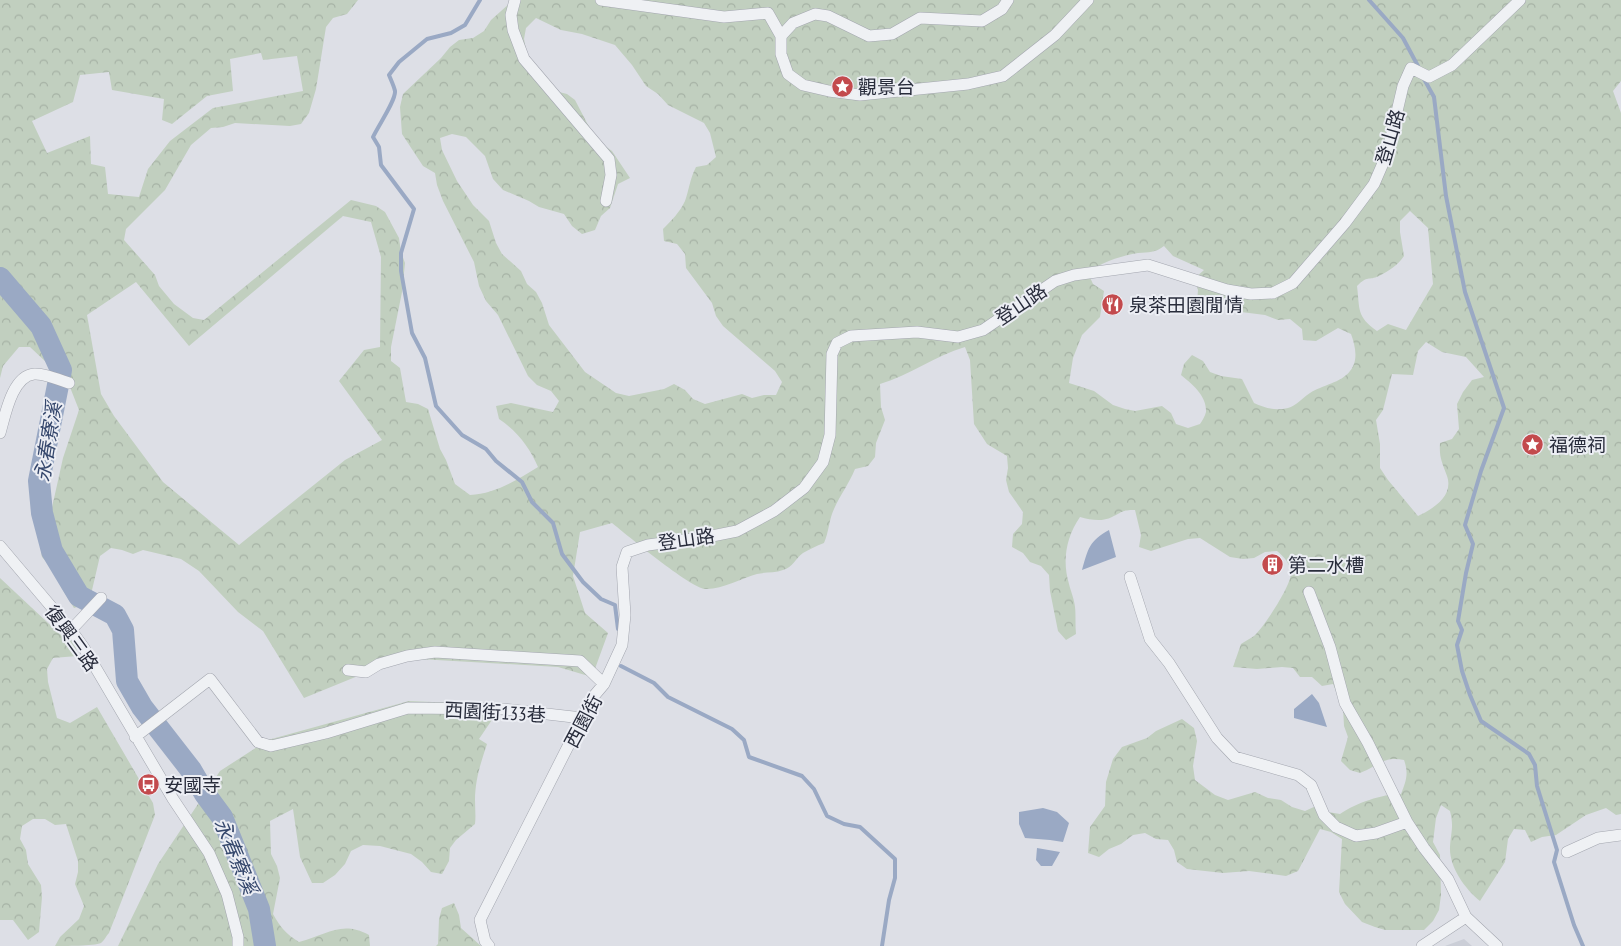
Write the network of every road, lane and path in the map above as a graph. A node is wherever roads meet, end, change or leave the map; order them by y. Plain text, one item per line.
1 (515, 0) edge
2 (601, 0) edge
3 (1008, 0) edge
4 (1088, 0) edge
5 (1520, 0) edge
6 (781, 36) junction
7 (606, 201) dead end
8 (69, 383) dead end
9 (0, 433) edge
10 (0, 546) edge
11 (1130, 577) dead end
12 (1309, 592) dead end
13 (101, 598) dead end
14 (71, 630) junction
15 (348, 670) dead end
16 (604, 684) junction
17 (582, 718) junction
18 (136, 736) junction
19 (1407, 822) junction
20 (1621, 834) edge
21 (1566, 852) dead end
22 (1466, 917) junction
23 (238, 946) edge
24 (489, 946) edge
25 (1422, 946) edge
26 (1498, 946) edge

1 - 7 street
2 - 6 street
3 - 6 street
4 - 6 street
5 - 16 street, 登山路
8 - 9 street
10 - 14 street, 復興三路
11 - 19 street
12 - 19 street
13 - 14 street
14 - 18 street, 復興三路
15 - 16 street, 西園街
16 - 17 street, 西園街
17 - 18 street, 西園街133巷
17 - 24 street, 西園街
18 - 23 street, 復興三路
19 - 22 street
20 - 21 street
22 - 25 street
22 - 26 street

